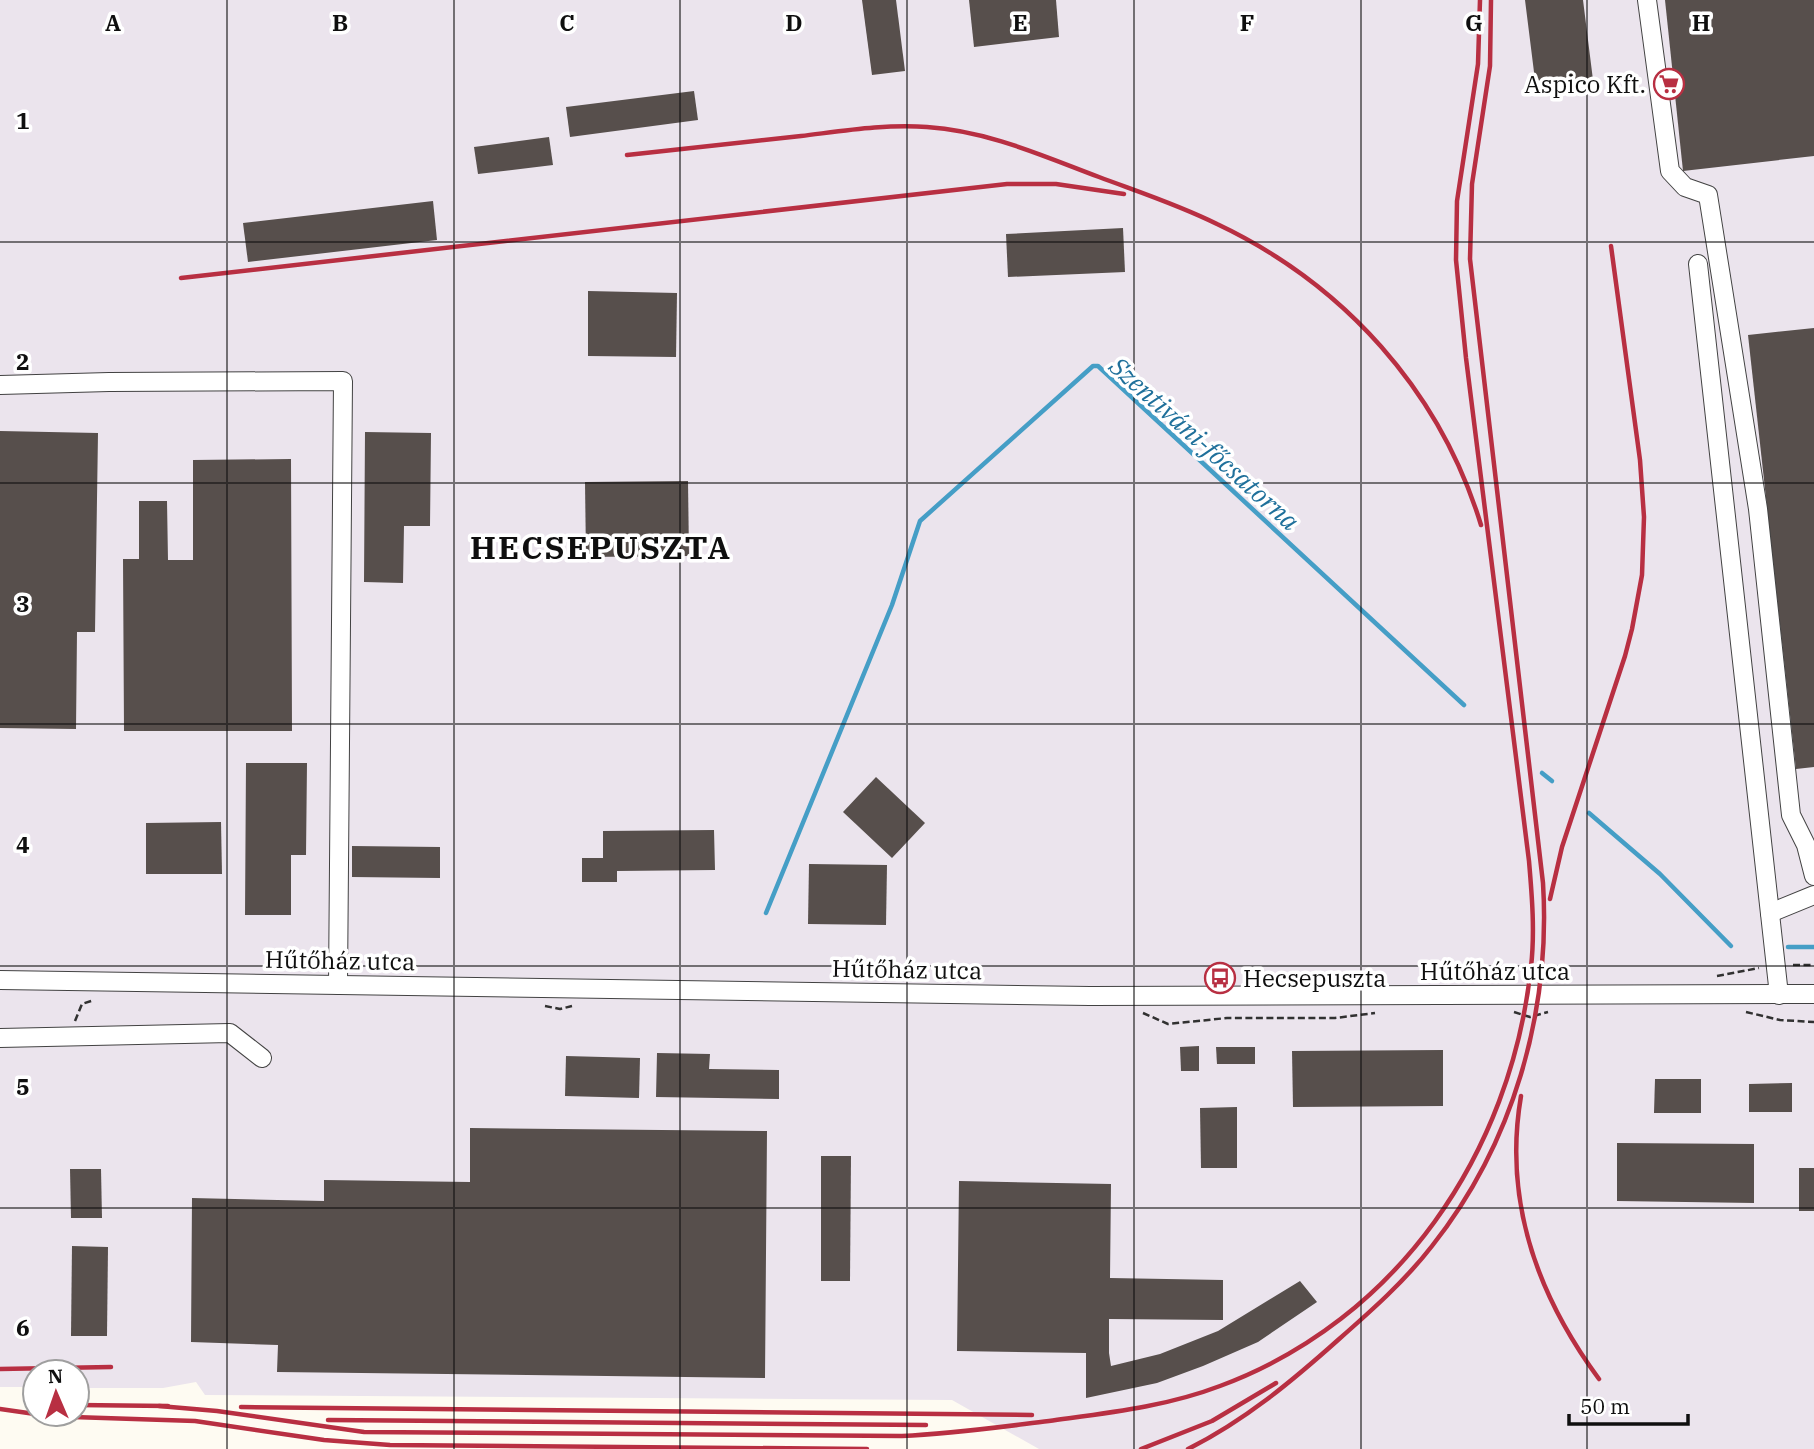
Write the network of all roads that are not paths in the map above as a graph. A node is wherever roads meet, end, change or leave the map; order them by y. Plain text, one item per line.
1 (1647, 0) edge
2 (1698, 264) dead end
3 (0, 385) edge
4 (1810, 845) edge
5 (1814, 876) edge
6 (1814, 895) edge
7 (1770, 913) junction
8 (0, 980) edge
9 (338, 985) junction
10 (1779, 995) junction
11 (1814, 995) edge
12 (0, 1038) edge
13 (262, 1058) dead end

1 - 4 street
2 - 7 street
3 - 9 street
4 - 5 street
6 - 7 street
7 - 10 street
8 - 9 street, Hűtőház utca
9 - 10 street, Hűtőház utca
10 - 11 street, Hűtőház utca
12 - 13 street

